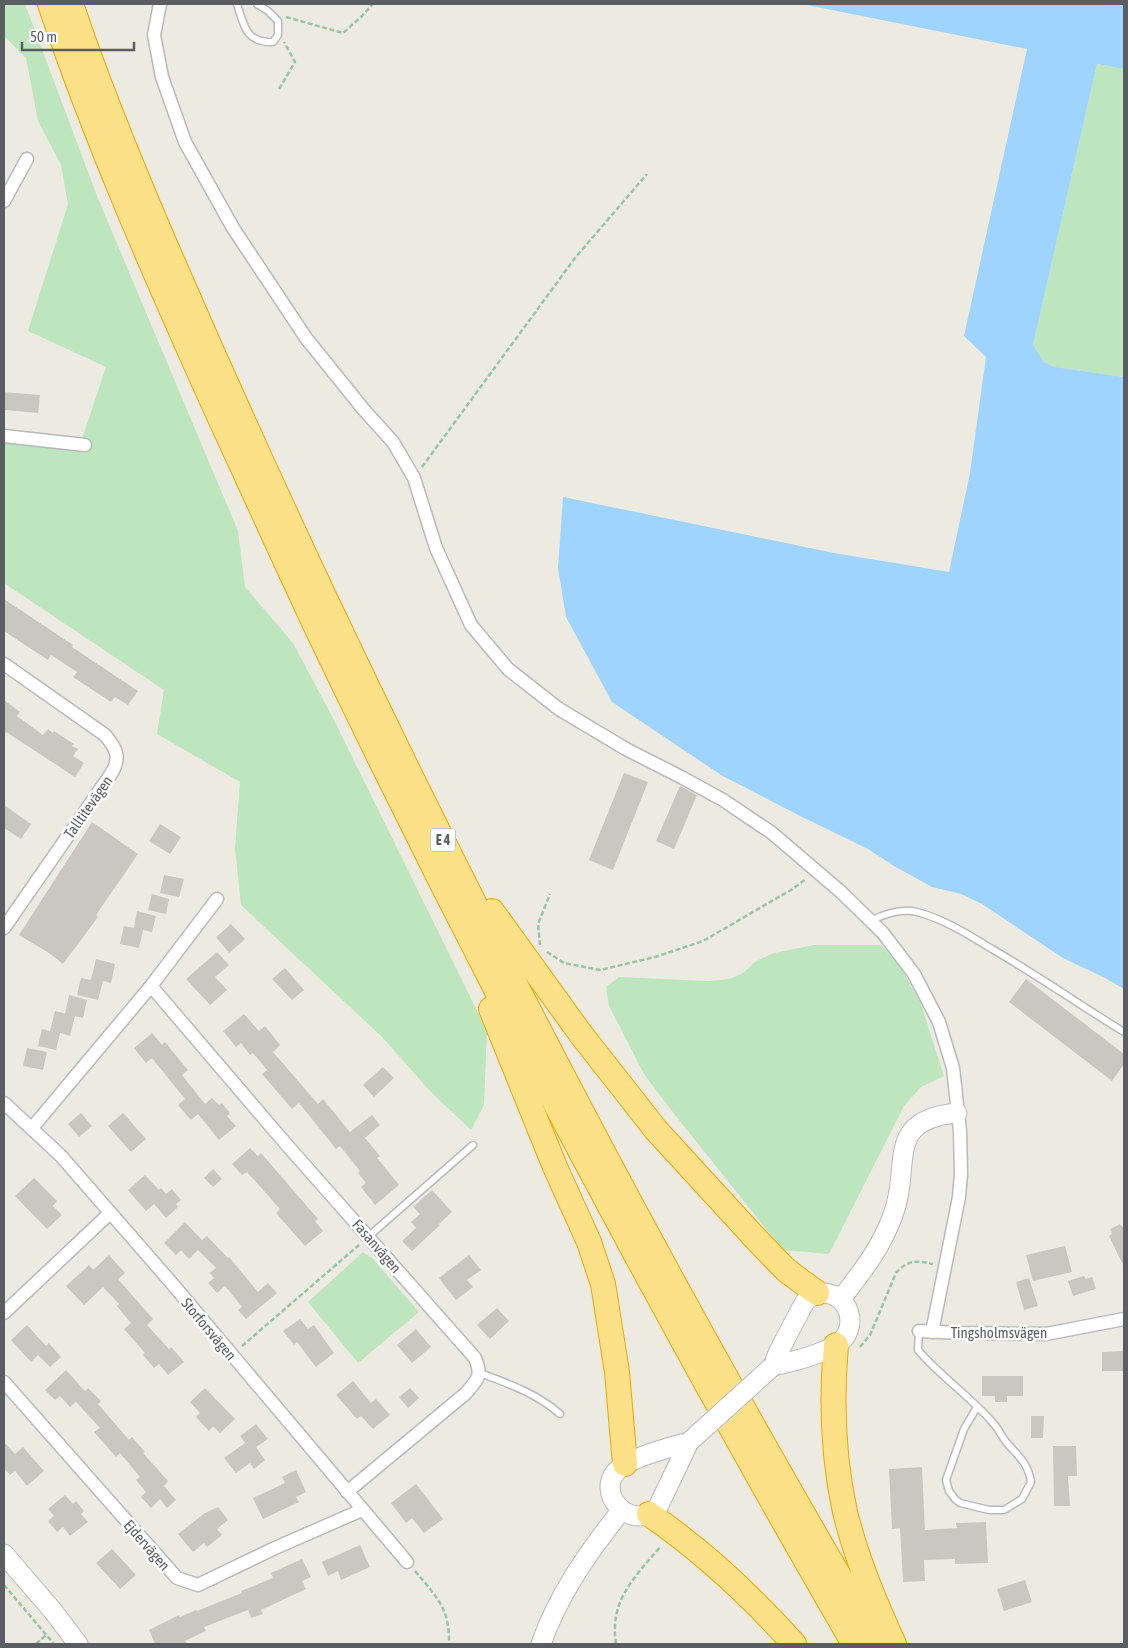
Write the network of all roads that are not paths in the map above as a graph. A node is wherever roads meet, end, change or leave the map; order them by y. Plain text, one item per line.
1 (50, 4) edge
2 (72, 4) edge
3 (160, 4) edge
4 (237, 4) edge
5 (257, 4) edge
6 (27, 159) dead end
7 (4, 201) edge
8 (4, 436) edge
9 (85, 445) dead end
10 (4, 664) edge
11 (437, 850) junction
12 (217, 899) dead end
13 (870, 920) junction
14 (4, 928) edge
15 (151, 986) junction
16 (1124, 1032) edge
17 (4, 1103) edge
18 (958, 1112) junction
19 (32, 1128) junction
20 (473, 1145) dead end
21 (110, 1213) junction
22 (369, 1236) junction
23 (817, 1293) junction
24 (841, 1299) junction
25 (4, 1313) edge
26 (1124, 1319) edge
27 (926, 1331) junction
28 (836, 1345) junction
29 (773, 1366) junction
30 (480, 1373) junction
31 (4, 1382) edge
32 (977, 1408) junction
33 (560, 1414) dead end
34 (689, 1442) junction
35 (625, 1464) junction
36 (347, 1492) junction
37 (362, 1510) junction
38 (621, 1511) junction
39 (649, 1514) junction
40 (4, 1554) edge
41 (407, 1562) road end
42 (78, 1644) edge
43 (541, 1644) edge
44 (794, 1644) edge
45 (854, 1644) edge
46 (878, 1644) edge
47 (894, 1644) edge

1 - 11 highway, E 4
2 - 11 highway, E 4
3 - 13 street
4 - 5 lane
6 - 7 street
8 - 9 street
10 - 14 street, Talltitevägen
11 - 23 highway
11 - 35 highway
11 - 45 highway, E 4
11 - 46 highway, E 4
12 - 15 street
13 - 16 lane
13 - 18 street
15 - 19 street
15 - 22 street, Fasanvägen
17 - 19 street, Storforsvägen
18 - 24 street
18 - 27 street
19 - 21 street, Storforsvägen
20 - 22 lane
21 - 25 street
21 - 36 street, Storforsvägen
22 - 30 street, Fasanvägen
23 - 24 street
23 - 29 street
24 - 28 street
26 - 27 street, Tingsholmsvägen
27 - 32 lane
28 - 29 street
28 - 47 highway
29 - 34 street, bridge
30 - 33 lane
30 - 36 street
31 - 37 street, Ejdervägen
32 - 32 lane
34 - 35 street
34 - 39 street
35 - 38 street
36 - 37 street, Storforsvägen
37 - 41 street, Storforsvägen
38 - 39 street
38 - 43 street
39 - 44 highway
40 - 42 street

